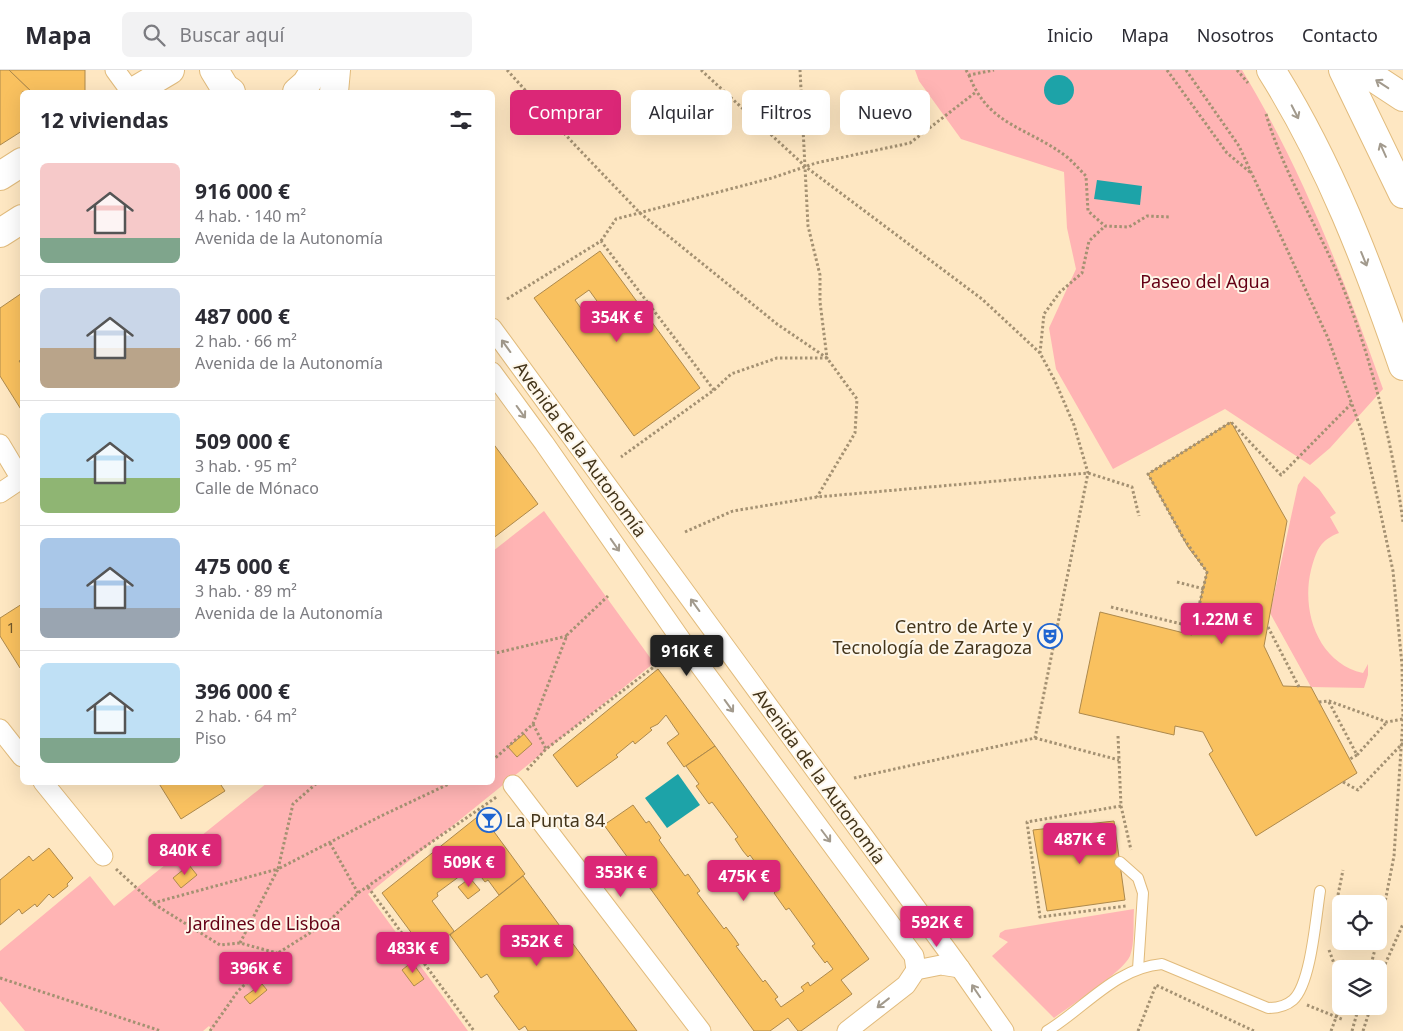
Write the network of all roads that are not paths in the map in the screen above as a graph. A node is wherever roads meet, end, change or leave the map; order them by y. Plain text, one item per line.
1 (115, 70) edge
2 (170, 70) edge
3 (214, 70) edge
4 (315, 70) edge
5 (322, 70) edge
6 (336, 70) edge
7 (1270, 70) edge
8 (1343, 70) edge
9 (1362, 70) edge
10 (130, 90) edge
11 (135, 90) edge
12 (229, 90) edge
13 (300, 90) edge
14 (329, 90) edge
15 (334, 90) edge
16 (1403, 97) edge
17 (20, 163) edge
18 (0, 176) edge
19 (1403, 194) edge
20 (20, 219) edge
21 (0, 233) edge
22 (495, 332) edge
23 (1403, 366) edge
24 (495, 376) edge
25 (0, 444) edge
26 (20, 476) edge
27 (20, 479) edge
28 (0, 493) edge
29 (0, 729) edge
30 (20, 754) edge
31 (45, 785) edge
32 (513, 785) road end
33 (103, 856) road end
34 (1120, 862) dead end
35 (1320, 891) dead end
36 (960, 968) junction
37 (1138, 969) junction
38 (916, 970) junction
39 (702, 1031) edge
40 (847, 1031) edge
41 (1004, 1031) edge
42 (1047, 1031) edge

1 - 10 street
2 - 11 main road
3 - 12 main road
4 - 13 main road
5 - 14 street
6 - 15 main road
7 -> 23 main road
19 -> 8 main road
16 -> 9 main road
17 - 18 main road
20 - 21 main road
36 -> 22 street, Avenida de la Autonomía
24 -> 38 street, Avenida de la Autonomía
25 - 26 street
27 - 28 street
29 - 30 street
31 - 33 street
32 - 39 street
34 - 37 lane
35 - 37 lane
36 - 38 street
41 -> 36 street, Avenida de la Autonomía
37 - 42 lane
38 -> 40 street

